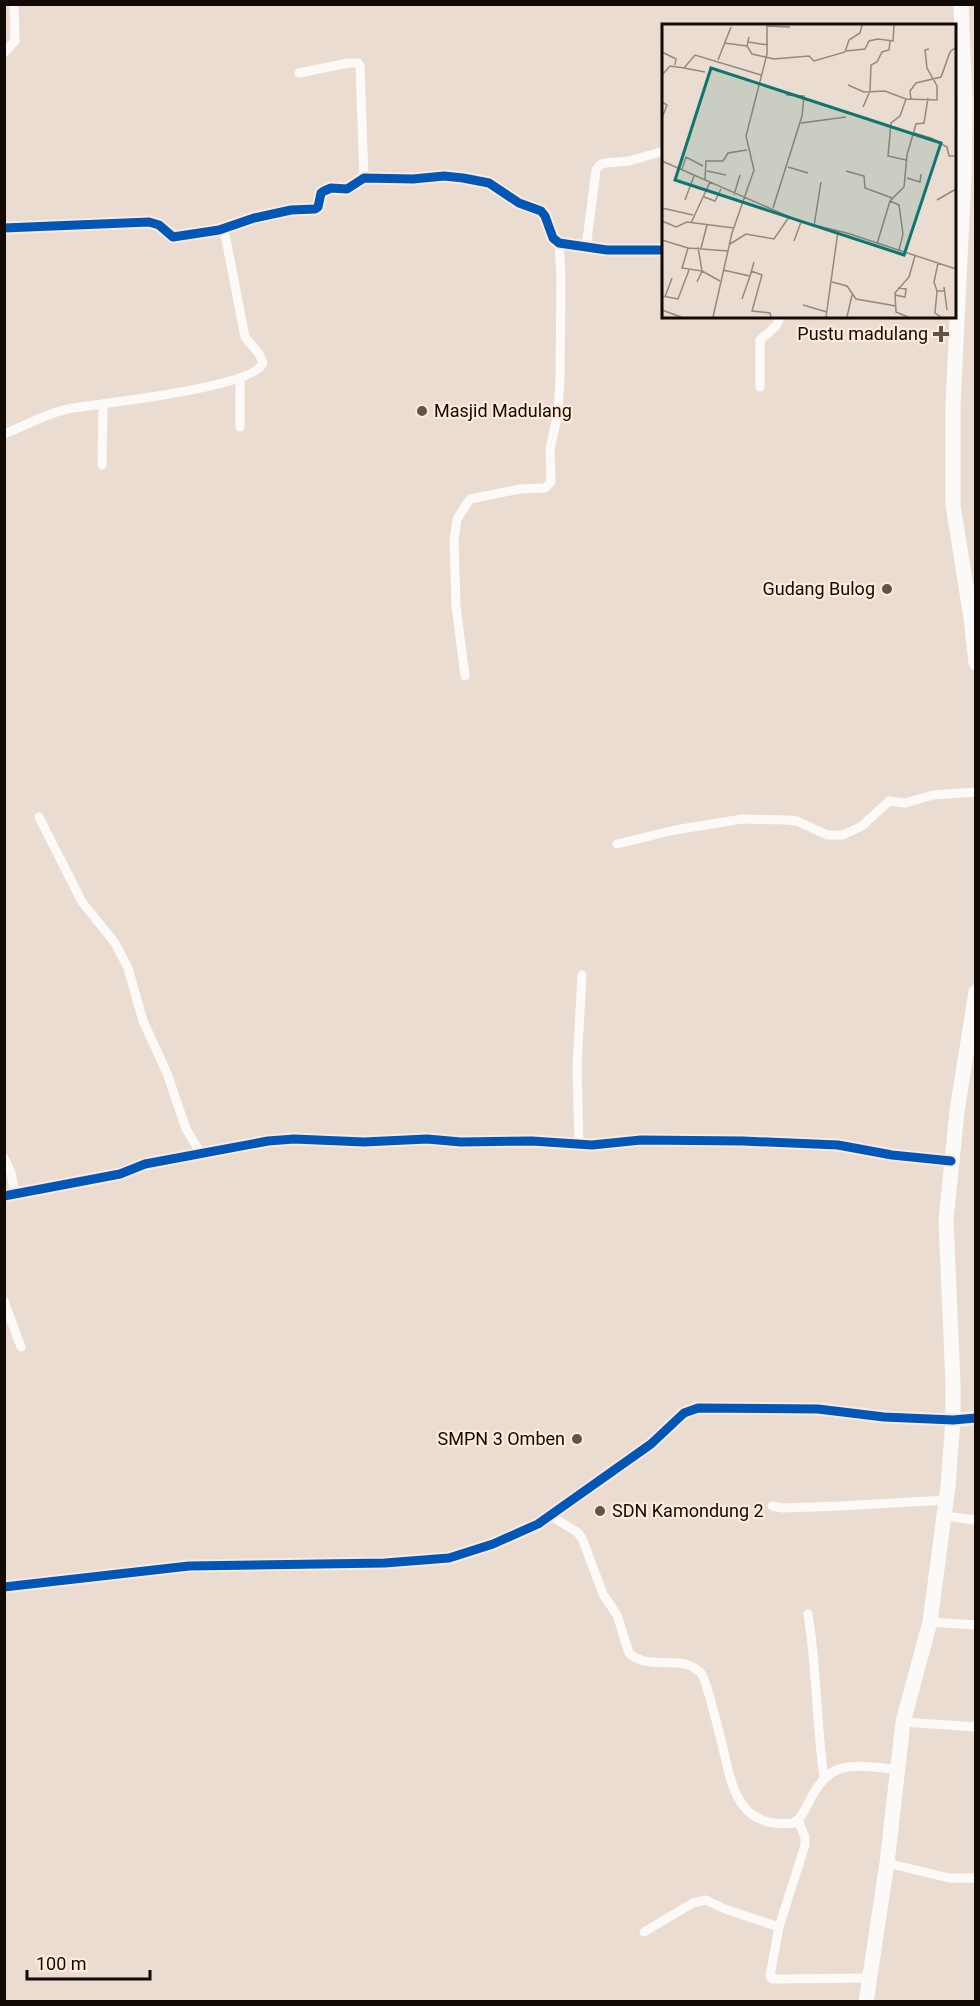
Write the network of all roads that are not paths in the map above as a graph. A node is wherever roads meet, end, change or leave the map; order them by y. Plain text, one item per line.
1 (14, 4) edge
2 (961, 4) edge
3 (959, 52) edge
4 (4, 53) edge
5 (299, 73) dead end
6 (662, 151) edge
7 (364, 178) junction
8 (4, 228) edge
9 (225, 229) junction
10 (559, 243) junction
11 (958, 246) edge
12 (586, 248) junction
13 (662, 250) edge
14 (956, 309) edge
15 (780, 318) edge
16 (956, 318) edge
17 (240, 378) junction
18 (760, 387) dead end
19 (103, 406) junction
20 (240, 427) dead end
21 (4, 434) edge
22 (102, 465) dead end
23 (971, 586) edge
24 (975, 663) edge
25 (465, 676) dead end
26 (975, 792) edge
27 (39, 817) dead end
28 (617, 844) dead end
29 (582, 975) dead end
30 (975, 992) edge
31 (973, 1010) edge
32 (579, 1145) junction
33 (202, 1155) junction
34 (4, 1158) edge
35 (951, 1161) junction
36 (15, 1193) junction
37 (4, 1196) edge
38 (4, 1301) edge
39 (21, 1347) dead end
40 (975, 1418) edge
41 (953, 1420) junction
42 (772, 1506) dead end
43 (945, 1508) junction
44 (551, 1516) junction
45 (975, 1520) edge
46 (4, 1587) edge
47 (808, 1614) dead end
48 (930, 1622) junction
49 (975, 1625) edge
50 (903, 1722) junction
51 (975, 1727) edge
52 (897, 1769) junction
53 (824, 1777) junction
54 (798, 1820) junction
55 (887, 1863) junction
56 (975, 1878) edge
57 (778, 1927) junction
58 (644, 1932) dead end
59 (868, 1978) junction
60 (866, 2001) edge

1 - 4 street
2 - 3 main road
3 - 11 main road
5 - 7 street
6 - 12 street
7 - 9 street
7 - 10 street
8 - 9 street
9 - 17 street
10 - 12 street
10 - 25 street
11 - 14 main road
12 - 13 street
15 - 18 street
16 - 23 main road
17 - 19 street
17 - 20 street
19 - 21 street
19 - 22 street
23 - 24 main road
26 - 28 street
27 - 33 street
29 - 32 street
30 - 31 main road
31 - 35 main road
32 - 33 street
32 - 35 street
33 - 36 street
34 - 36 street
35 - 41 main road
36 - 37 street
38 - 39 street
40 - 41 street
41 - 43 main road
41 - 44 street
42 - 43 street
43 - 45 street
43 - 48 main road
44 - 46 street
44 - 54 street
47 - 53 street
48 - 49 street
48 - 50 main road
50 - 51 street
50 - 52 main road
52 - 53 street
52 - 55 main road
53 - 54 street
54 - 57 street
55 - 56 street
55 - 59 main road
57 - 58 street
57 - 59 street
59 - 60 main road

